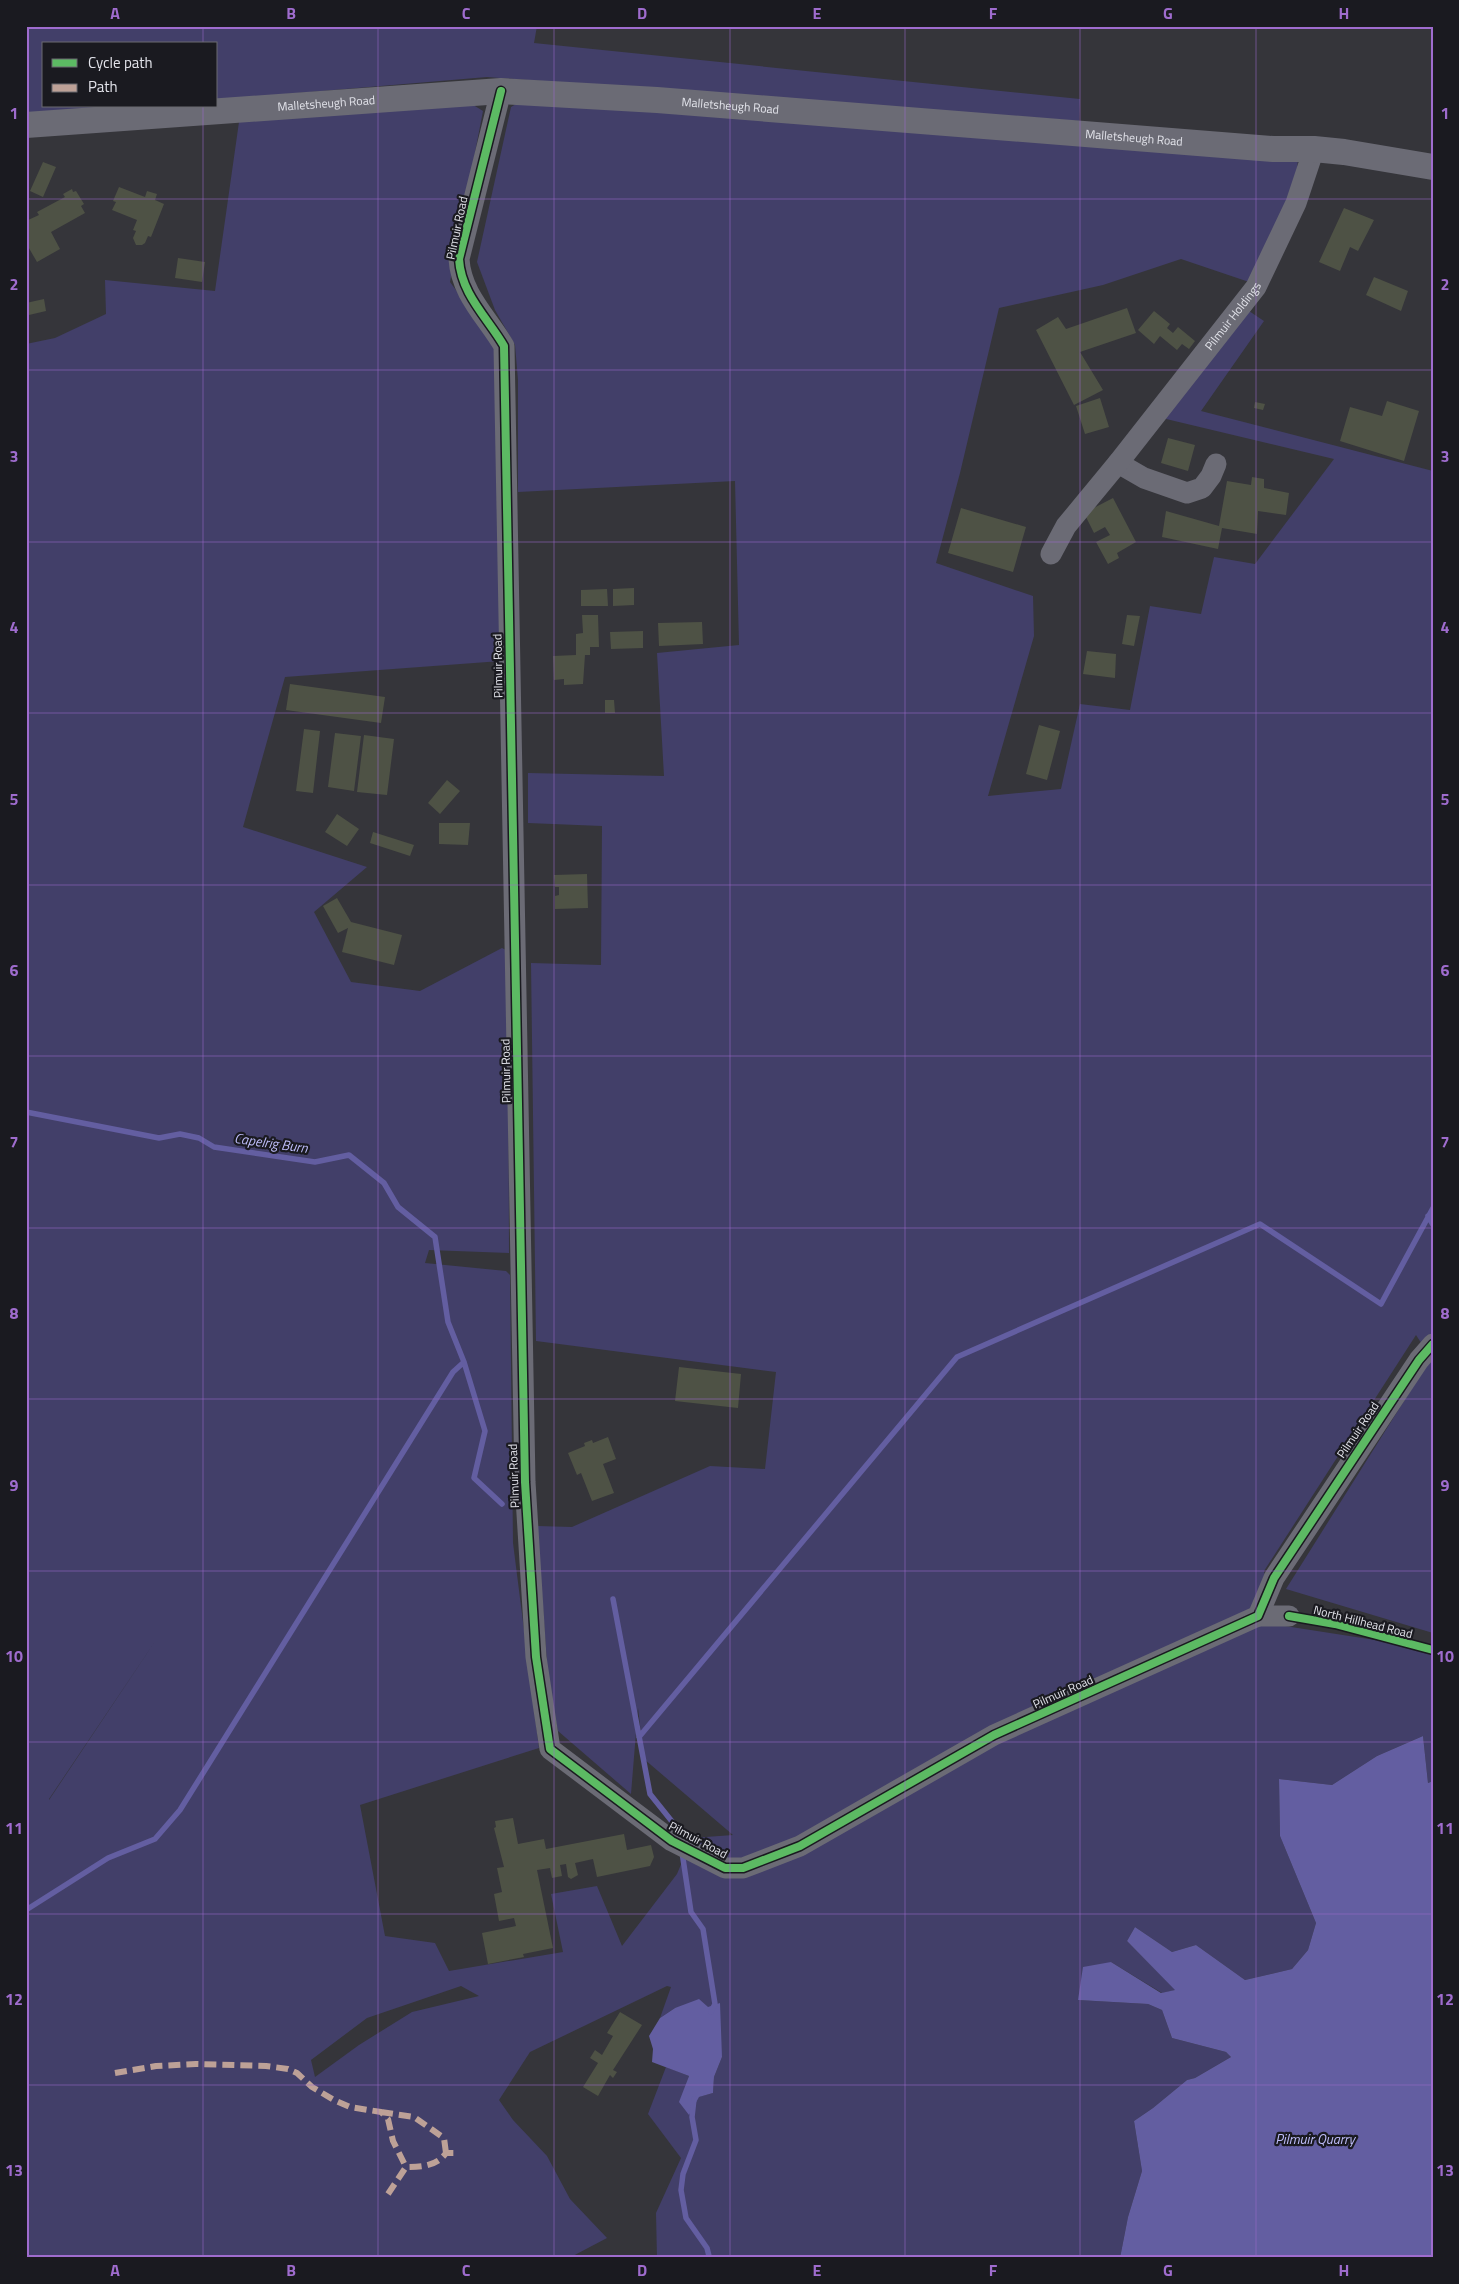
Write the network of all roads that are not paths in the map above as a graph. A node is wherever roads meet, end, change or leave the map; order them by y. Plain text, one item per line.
1 (501, 91) junction
2 (26, 125) edge
3 (1314, 149) junction
4 (1433, 167) edge
5 (1118, 464) junction
6 (1216, 464) dead end
7 (1051, 554) dead end
8 (1433, 1344) edge
9 (1258, 1616) junction
10 (1289, 1616) dead end

1 - 2 street, Malletsheugh Road
1 - 3 street, Malletsheugh Road
1 - 9 street, Pilmuir Road
3 - 4 street, Malletsheugh Road
3 - 5 street, Pilmuir Holdings
5 - 6 street
5 - 7 street, Pilmuir Holdings
8 - 9 street, Pilmuir Road
9 - 10 street

